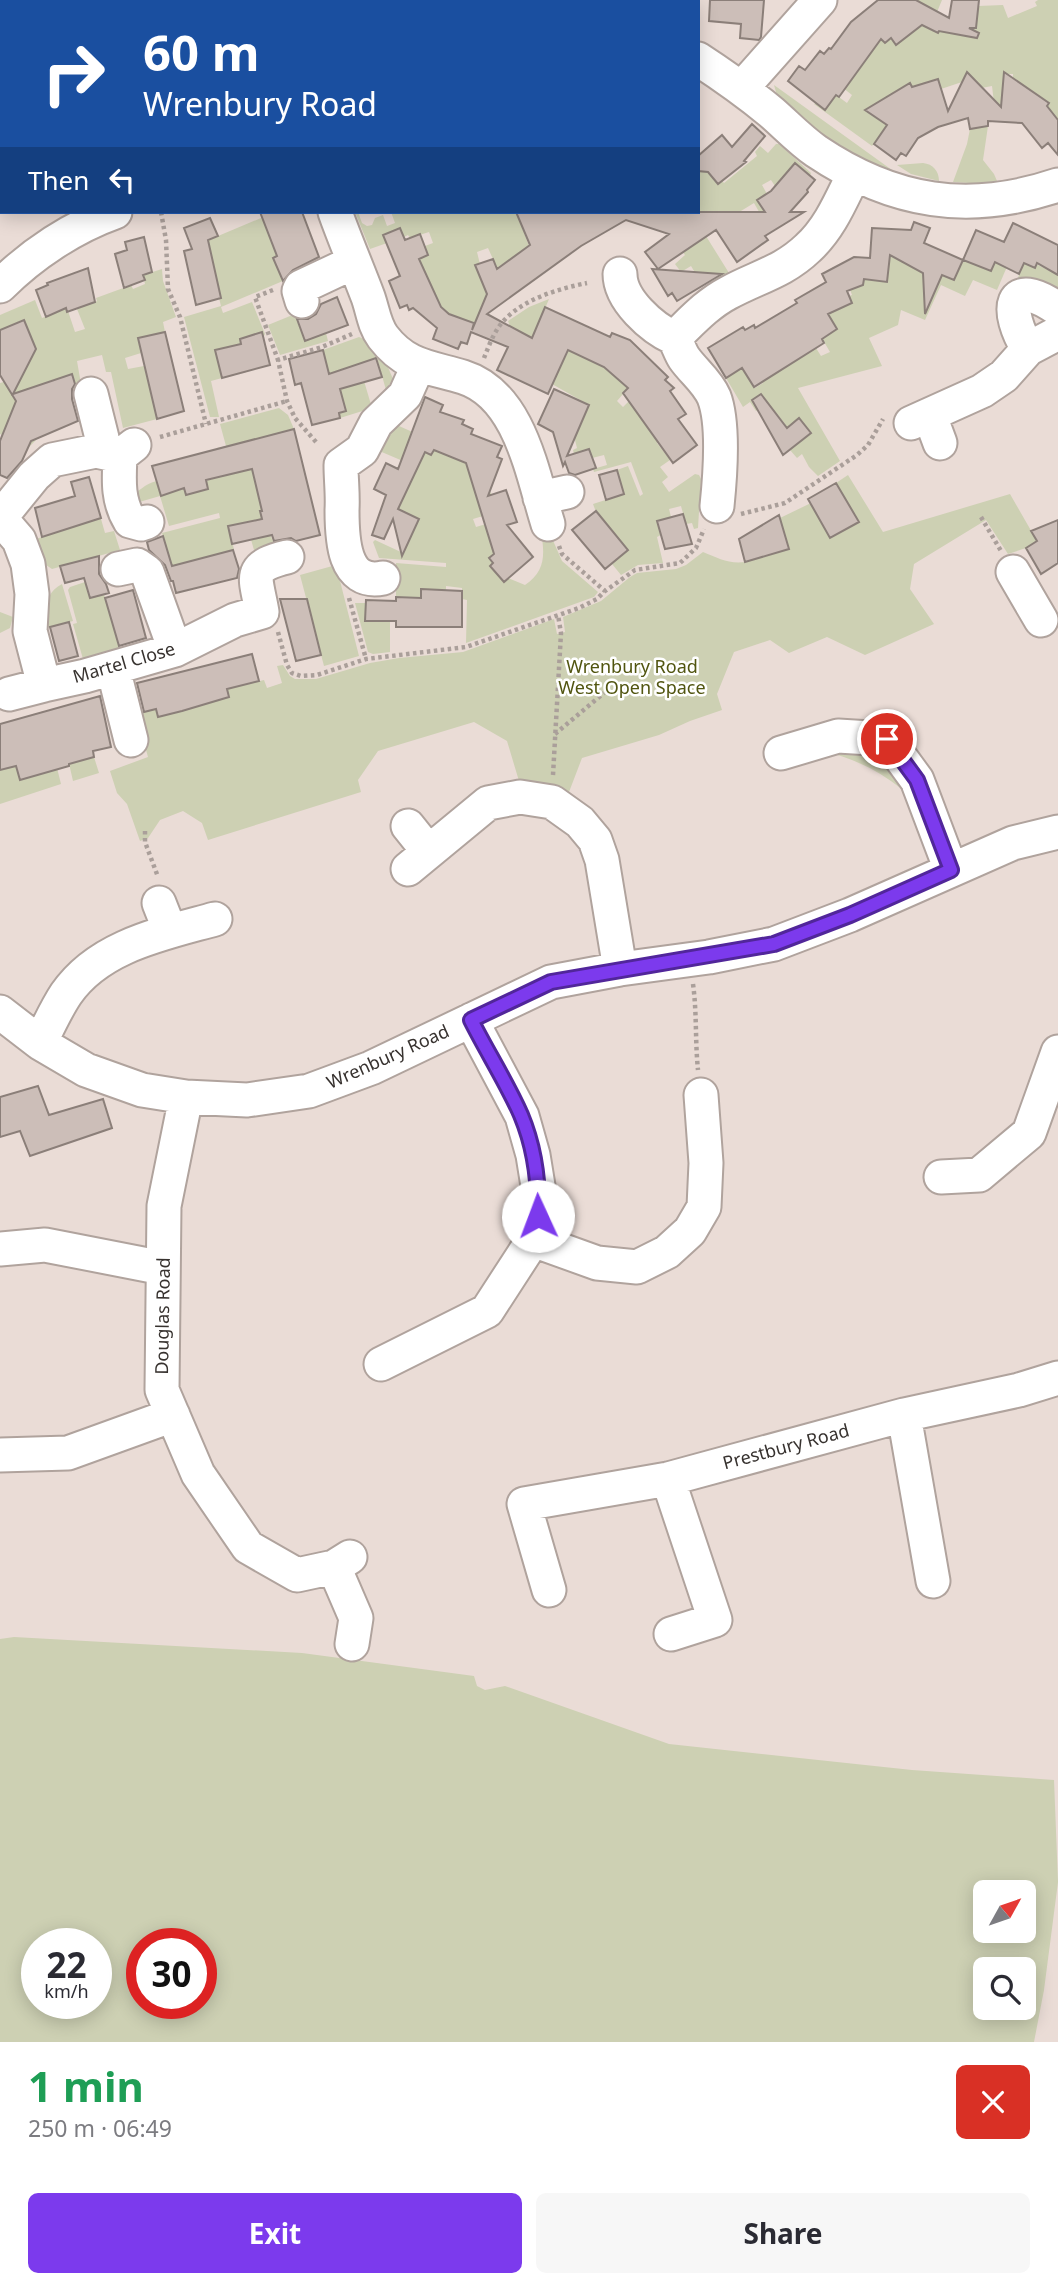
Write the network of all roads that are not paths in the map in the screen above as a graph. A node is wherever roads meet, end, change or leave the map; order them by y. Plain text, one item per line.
1 (820, 0) edge
2 (700, 60) edge
3 (742, 88) junction
4 (854, 174) junction
5 (1058, 185) edge
6 (111, 214) edge
7 (336, 214) edge
8 (354, 262) junction
9 (620, 274) dead end
10 (0, 286) edge
11 (301, 296) road end
12 (1058, 309) edge
13 (1058, 333) edge
14 (674, 338) junction
15 (1028, 349) junction
16 (418, 366) junction
17 (91, 394) dead end
18 (917, 424) road end
19 (124, 454) junction
20 (717, 506) road end
21 (553, 513) road end
22 (0, 518) edge
23 (147, 522) dead end
24 (287, 557) dead end
25 (1010, 566) road end
26 (118, 569) dead end
27 (383, 578) dead end
28 (1040, 621) edge
29 (175, 650) junction
30 (113, 668) junction
31 (44, 685) junction
32 (9, 694) dead end
33 (131, 740) dead end
34 (781, 753) dead end
35 (1058, 832) edge
36 (414, 849) dead end
37 (951, 870) junction
38 (215, 919) dead end
39 (620, 969) junction
40 (0, 1012) edge
41 (471, 1020) junction
42 (40, 1042) junction
43 (1058, 1052) edge
44 (701, 1095) road end
45 (186, 1097) junction
46 (941, 1177) dead end
47 (533, 1240) junction
48 (0, 1249) edge
49 (163, 1268) junction
50 (381, 1364) dead end
51 (1058, 1378) edge
52 (173, 1415) junction
53 (904, 1415) junction
54 (0, 1455) edge
55 (668, 1479) junction
56 (933, 1581) dead end
57 (549, 1590) dead end
58 (671, 1634) dead end
59 (352, 1644) dead end

1 - 3 street
2 - 3 street
3 - 4 street
4 - 5 street
4 - 14 street
6 - 10 street
7 - 8 street
8 - 11 street
8 - 16 street
9 - 14 street
12 - 15 street
13 - 15 street
14 - 20 street
15 - 18 street
16 - 21 street
16 - 27 street
17 - 19 street
19 - 22 street
19 - 23 street
22 - 31 street
24 - 29 street, Martel Close
25 - 28 street
26 - 29 street
29 - 30 street, Martel Close
30 - 31 street, Martel Close
30 - 33 street
31 - 32 street, Martel Close
34 - 37 street
35 - 37 street, Wrenbury Road
36 - 39 street
37 - 39 street, Wrenbury Road
38 - 42 street
39 - 41 street, Wrenbury Road
40 - 42 street, Wrenbury Road
41 - 45 street, Wrenbury Road
41 - 47 street
42 - 45 street, Wrenbury Road
43 - 46 street
44 - 47 street
45 - 49 street, Douglas Road
47 - 50 street
48 - 49 street
49 - 52 street, Douglas Road
51 - 53 street, Prestbury Road
52 - 54 street
52 - 59 street, Douglas Road
53 - 55 street, Prestbury Road
53 - 56 street
55 - 57 street, Prestbury Road
55 - 58 street

